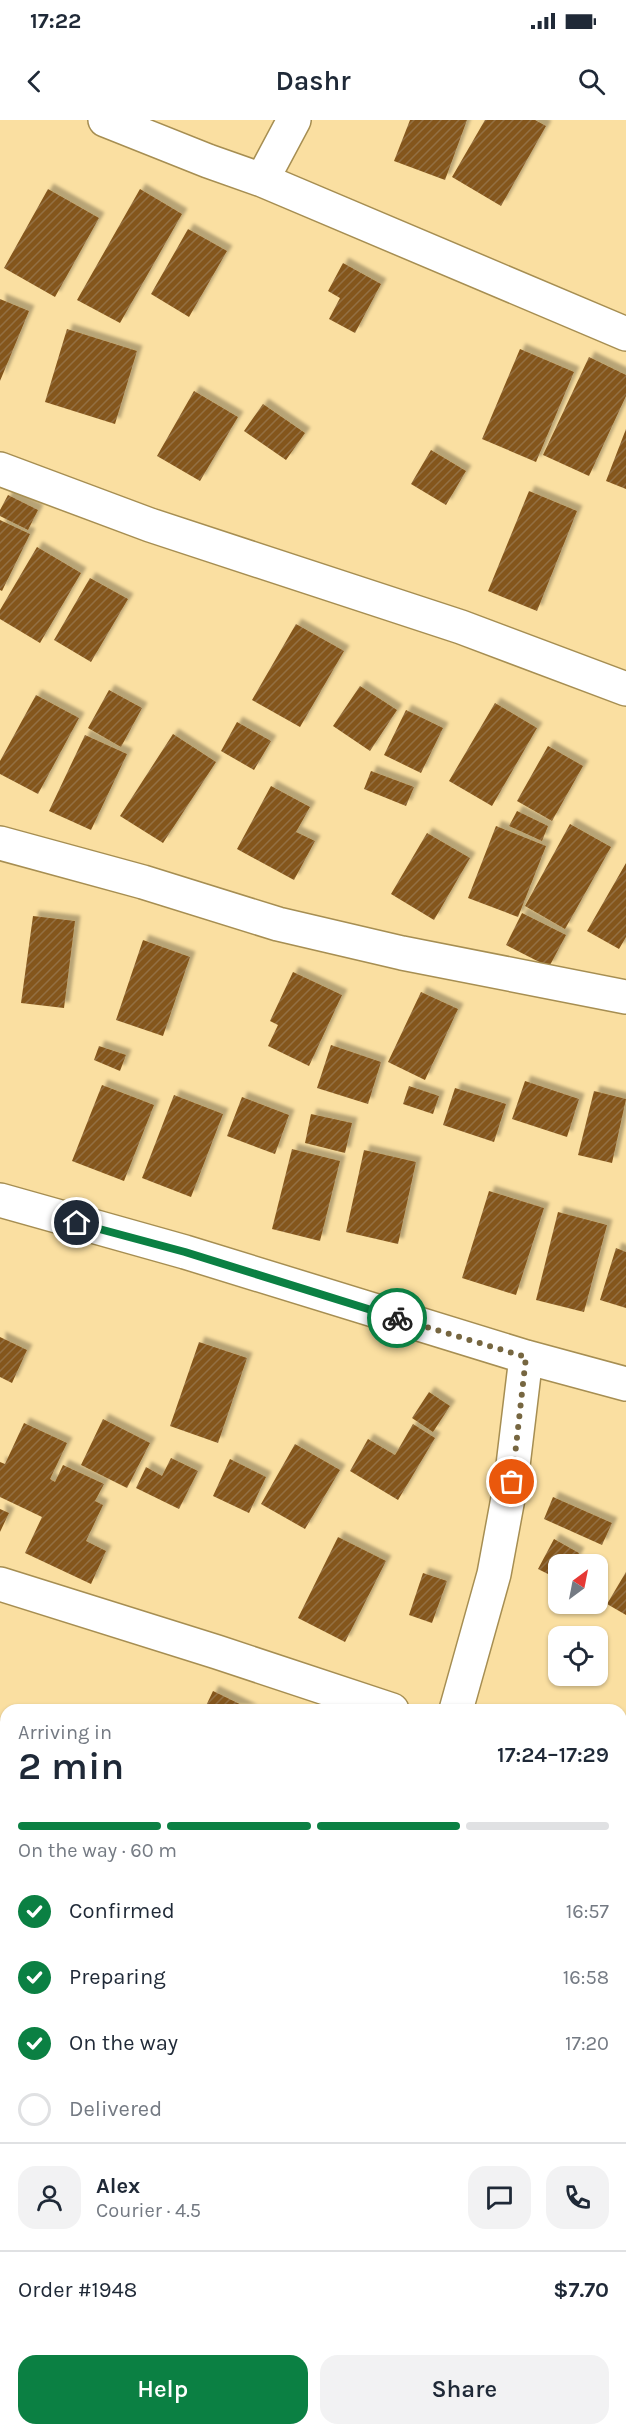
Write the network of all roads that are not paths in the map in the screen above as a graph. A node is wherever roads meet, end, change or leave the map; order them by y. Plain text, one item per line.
1 (105, 120) edge
2 (294, 120) edge
3 (262, 180) junction
4 (626, 334) edge
5 (0, 469) edge
6 (626, 689) edge
7 (0, 843) edge
8 (626, 997) edge
9 (0, 1200) edge
10 (526, 1357) junction
11 (626, 1384) edge
12 (0, 1584) edge
13 (374, 1704) edge
14 (458, 1704) edge

1 - 3 street
2 - 3 street
3 - 4 street
5 - 6 street
7 - 8 street
9 - 10 street
10 - 11 street
10 - 14 street
12 - 13 street

